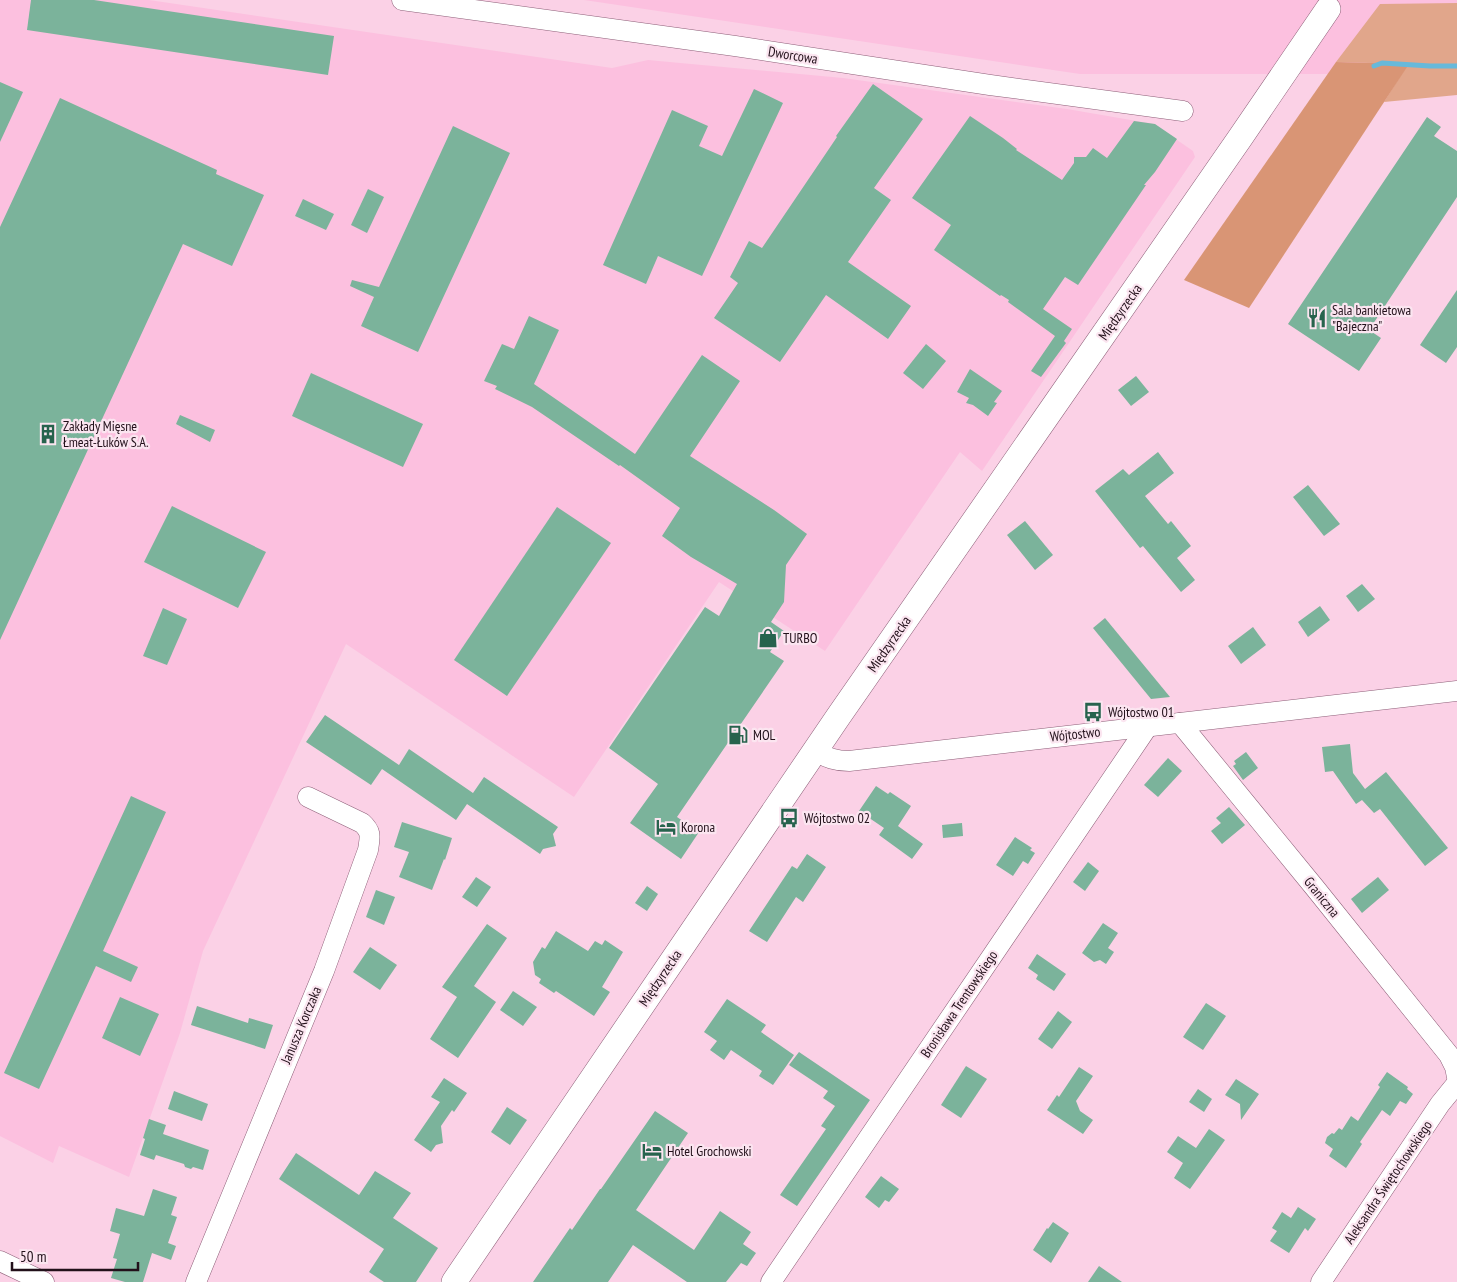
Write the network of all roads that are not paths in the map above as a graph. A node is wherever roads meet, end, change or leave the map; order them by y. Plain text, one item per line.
1 (402, 0) edge
2 (1328, 9) dead end
3 (1183, 111) dead end
4 (1457, 691) edge
5 (1180, 723) junction
6 (1148, 726) junction
7 (815, 751) junction
8 (308, 797) dead end
9 (1457, 1076) edge
10 (1457, 1083) edge
11 (0, 1261) edge
12 (44, 1282) edge
13 (196, 1282) edge
14 (454, 1282) edge
15 (771, 1282) edge
16 (1321, 1282) edge

1 - 3 street, Dworcowa
2 - 7 main road, Międzyrzecka
4 - 5 street, Wójtostwo
5 - 6 street, Wójtostwo
5 - 9 street, Graniczna
6 - 7 street, Wójtostwo
6 - 15 street, Bronisława Trentowskiego
7 - 14 main road, Międzyrzecka
8 - 13 street, Janusza Korczaka
10 - 16 street, Aleksandra Świętochowskiego
11 - 12 street

